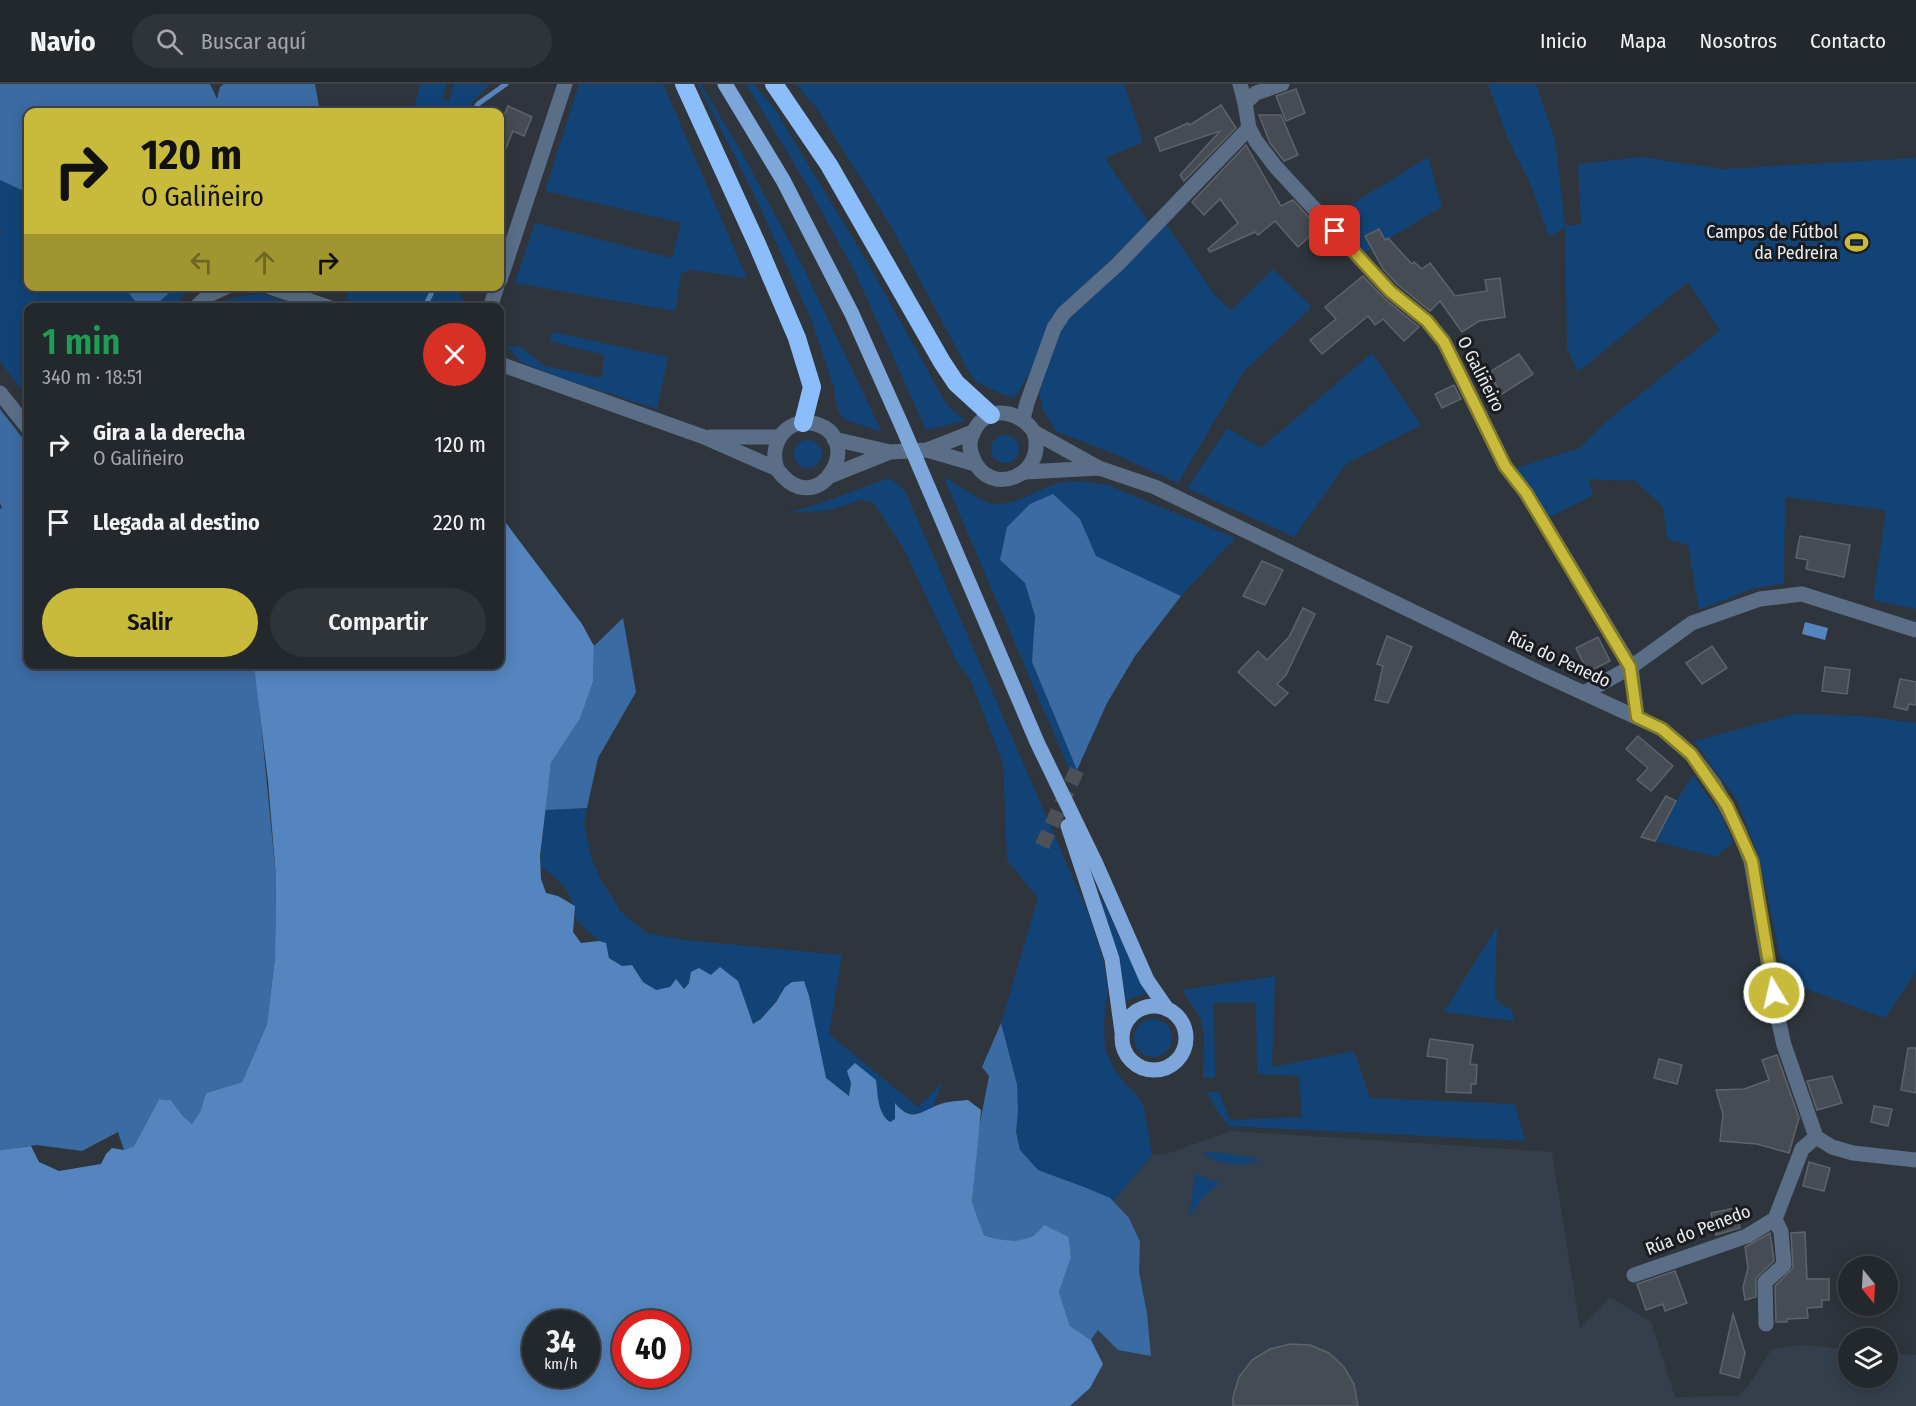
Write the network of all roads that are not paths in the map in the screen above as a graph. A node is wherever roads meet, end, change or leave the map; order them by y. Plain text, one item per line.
1 (565, 84) edge
2 (684, 84) edge
3 (725, 84) edge
4 (774, 84) edge
5 (1240, 84) edge
6 (1282, 84) edge
7 (1245, 103) junction
8 (1249, 128) junction
9 (504, 267) edge
10 (217, 291) edge
11 (282, 291) edge
12 (200, 303) edge
13 (316, 303) edge
14 (504, 365) edge
15 (0, 393) edge
16 (991, 415) junction
17 (1023, 419) junction
18 (24, 423) edge
19 (803, 423) junction
20 (973, 432) junction
21 (1034, 432) junction
22 (704, 437) junction
23 (779, 437) junction
24 (834, 439) junction
25 (927, 450) junction
26 (890, 452) junction
27 (975, 464) junction
28 (1099, 468) junction
29 (777, 469) junction
30 (1025, 472) junction
31 (830, 476) junction
32 (1916, 630) edge
33 (1630, 667) junction
34 (1584, 693) junction
35 (1637, 717) junction
36 (1037, 742) junction
37 (1167, 1009) junction
38 (1122, 1032) junction
39 (1816, 1137) junction
40 (1916, 1160) edge
41 (1775, 1220) junction
42 (1634, 1275) dead end
43 (1766, 1324) dead end

1 - 9 street
2 - 19 highway
3 - 36 main road
4 - 16 highway
5 - 7 street, O Galiñeiro
6 - 7 street
7 - 8 street, O Galiñeiro
8 - 17 street
8 - 33 street, O Galiñeiro
10 - 12 street
11 - 13 street
14 - 22 street
15 - 18 street
16 - 17 street
16 - 20 street
17 - 21 street
19 - 23 street
19 - 24 street
20 - 25 street
20 - 27 street
21 - 28 street, Rúa do Penedo
21 - 30 street
22 - 23 street
22 - 29 street
23 - 29 street
24 - 26 street
24 - 31 street
25 - 26 street
25 - 27 street
26 - 31 street
27 - 30 street
28 - 30 street, Rúa do Penedo
28 - 34 street, Rúa do Penedo
29 - 31 street
32 - 33 street
33 - 34 street
33 - 35 street, O Galiñeiro
34 - 35 street, Rúa do Penedo
35 - 39 street, Rúa do Penedo
36 - 37 main road
36 - 38 main road
37 - 38 main road
37 - 38 main road
39 - 40 street
39 - 41 street, Rúa do Penedo
41 - 42 street, Rúa do Penedo
41 - 43 street, Rúa do Penedo

